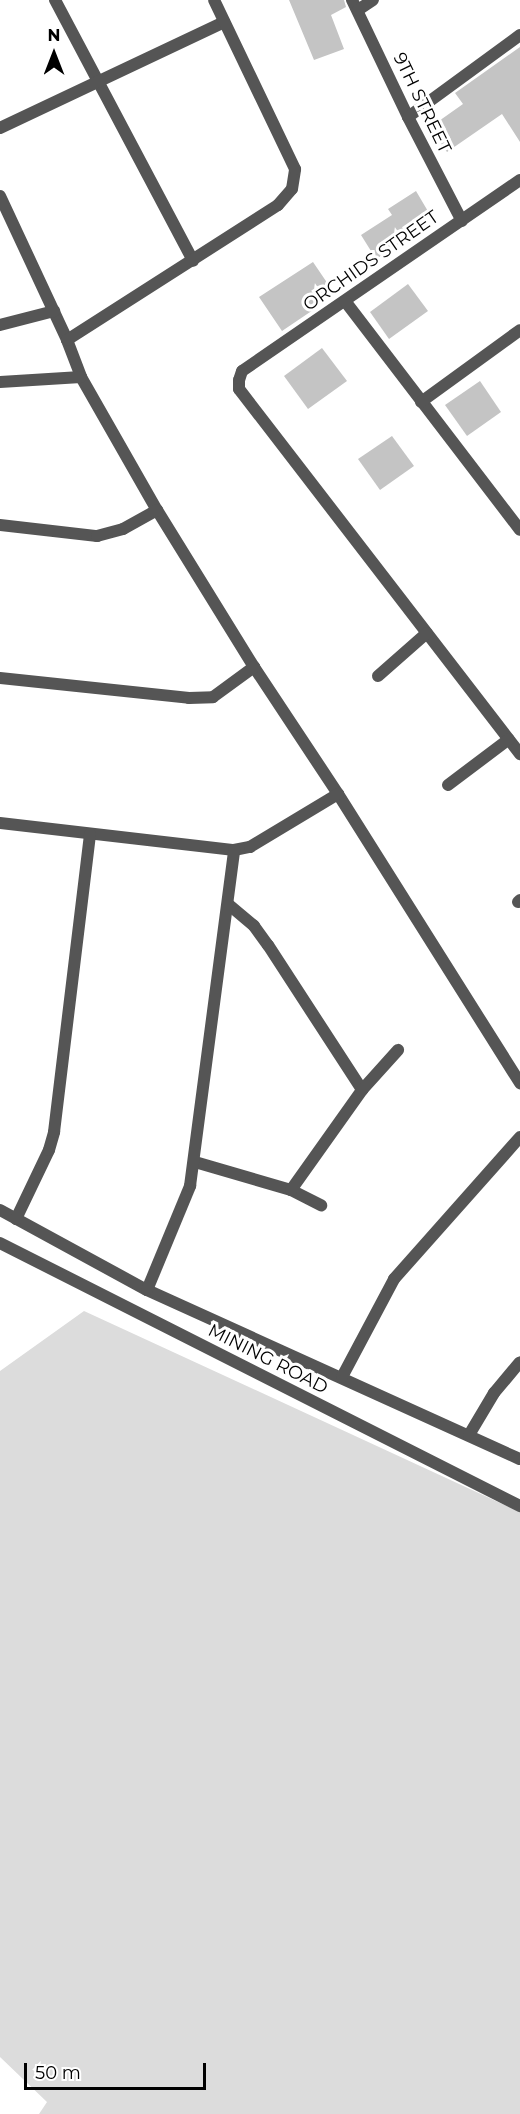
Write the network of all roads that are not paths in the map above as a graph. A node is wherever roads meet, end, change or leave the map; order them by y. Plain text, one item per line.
1 (55, 0) edge
2 (214, 0) edge
3 (373, 0) edge
4 (355, 5) edge
5 (224, 22) junction
6 (520, 35) edge
7 (98, 82) junction
8 (408, 117) junction
9 (0, 128) edge
10 (520, 180) edge
11 (0, 196) edge
12 (462, 220) junction
13 (193, 261) junction
14 (345, 301) junction
15 (54, 311) junction
16 (0, 325) edge
17 (520, 330) edge
18 (67, 340) junction
19 (81, 378) junction
20 (0, 382) edge
21 (421, 402) junction
22 (157, 510) junction
23 (0, 525) edge
24 (520, 530) edge
25 (427, 633) junction
26 (254, 667) junction
27 (378, 676) dead end
28 (0, 678) edge
29 (509, 739) junction
30 (520, 753) edge
31 (448, 785) dead end
32 (338, 794) junction
33 (0, 823) edge
34 (90, 834) junction
35 (234, 850) junction
36 (228, 903) junction
37 (398, 1050) dead end
38 (520, 1083) edge
39 (362, 1090) junction
40 (520, 1137) edge
41 (195, 1162) junction
42 (291, 1190) junction
43 (321, 1204) dead end
44 (0, 1210) edge
45 (16, 1219) junction
46 (0, 1243) edge
47 (147, 1290) junction
48 (520, 1362) edge
49 (342, 1377) junction
50 (470, 1435) junction
51 (520, 1459) edge
52 (520, 1506) edge

1 - 7 street
2 - 5 street
3 - 4 street
4 - 8 street, 9TH STREET
5 - 7 street
5 - 13 street
6 - 8 street
7 - 9 street
7 - 13 street
8 - 12 street, 9TH STREET
10 - 12 street, ORCHIDS STREET
11 - 15 street
12 - 14 street, ORCHIDS STREET
13 - 18 street
14 - 21 street
14 - 25 street, ORCHIDS STREET
15 - 16 street
15 - 18 street
17 - 21 street
18 - 19 street
19 - 20 street
19 - 22 street
21 - 24 street
22 - 23 street
22 - 26 street
25 - 27 street
25 - 29 street
26 - 28 street
26 - 32 street
29 - 30 street
29 - 31 street
32 - 35 street
32 - 38 street
33 - 34 street
34 - 35 street
34 - 45 street
35 - 36 street
36 - 39 street
36 - 41 street
37 - 39 street
39 - 42 street
40 - 49 street
41 - 42 street
41 - 47 street
42 - 43 street
44 - 45 street
45 - 47 street
46 - 52 street, MINING ROAD
47 - 49 street
48 - 50 street
49 - 50 street
50 - 51 street

